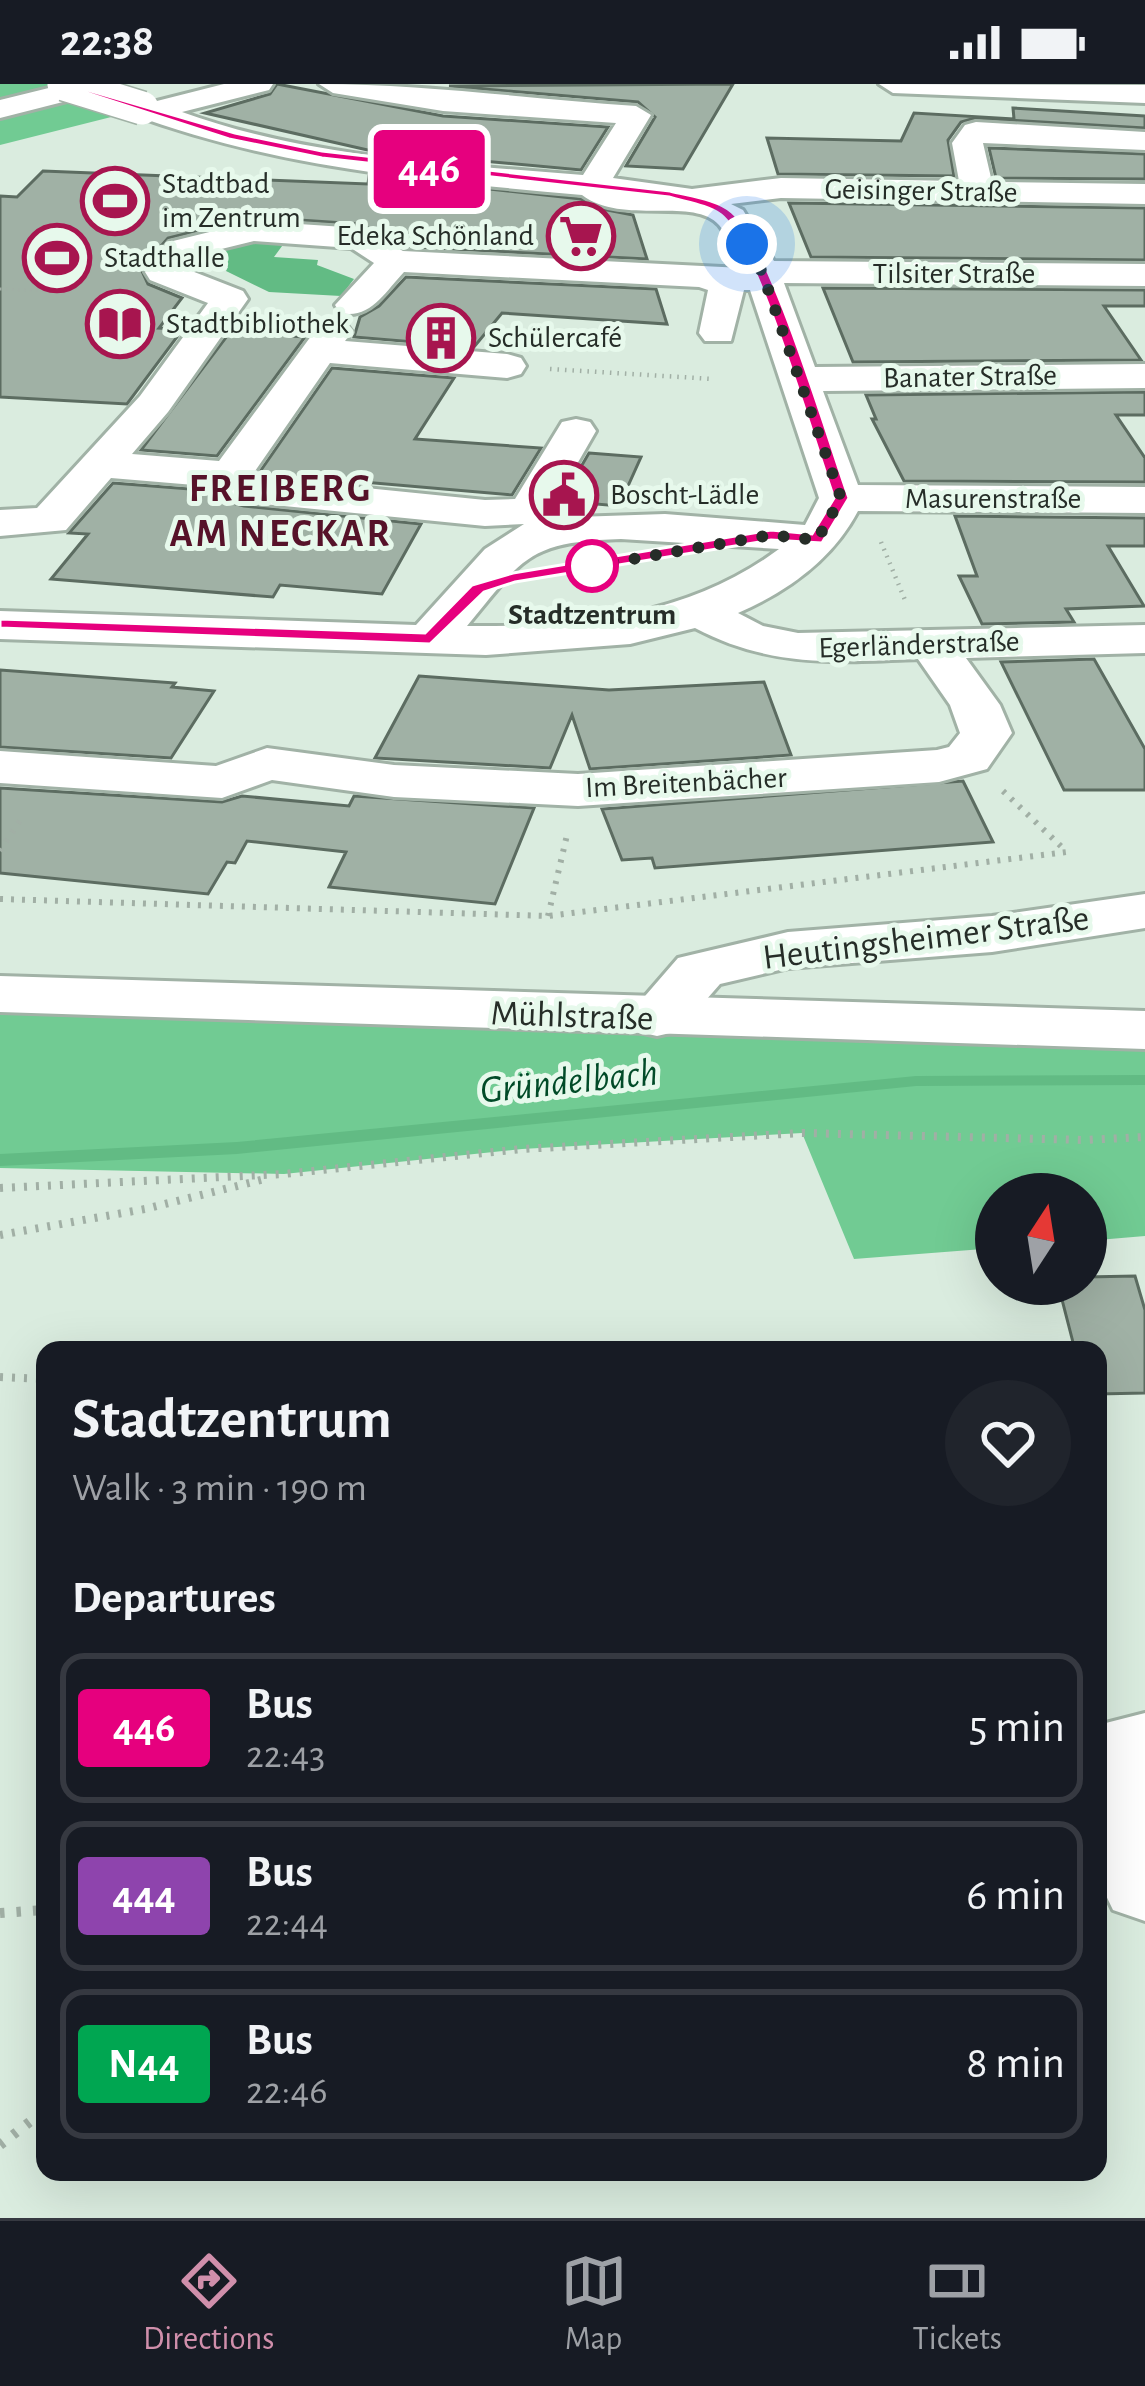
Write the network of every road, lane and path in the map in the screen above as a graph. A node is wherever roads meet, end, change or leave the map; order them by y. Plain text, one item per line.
1 (11, 84) edge
2 (64, 84) edge
3 (100, 84) edge
4 (260, 84) edge
5 (333, 84) edge
6 (893, 84) edge
7 (0, 87) edge
8 (1145, 94) edge
9 (0, 109) edge
10 (147, 110) junction
11 (1145, 141) edge
12 (322, 154) junction
13 (592, 187) junction
14 (978, 192) junction
15 (1145, 194) edge
16 (699, 200) junction
17 (254, 231) junction
18 (395, 261) junction
19 (1145, 275) edge
20 (763, 276) junction
21 (703, 278) junction
22 (0, 289) edge
23 (58, 291) dead end
24 (718, 333) dead end
25 (316, 345) junction
26 (507, 366) joint
27 (1145, 376) edge
28 (713, 379) dead end
29 (796, 379) junction
30 (576, 430) dead end
31 (99, 464) junction
32 (231, 475) junction
33 (1145, 500) edge
34 (828, 521) junction
35 (1, 524) edge
36 (771, 535) junction
37 (488, 577) junction
38 (700, 612) junction
39 (0, 625) edge
40 (430, 639) junction
41 (1145, 639) edge
42 (931, 644) junction
43 (968, 758) junction
44 (0, 767) edge
45 (578, 790) junction
46 (0, 899) edge
47 (1145, 911) edge
48 (548, 916) junction
49 (0, 994) edge
50 (657, 1018) junction
51 (1145, 1030) edge
52 (1145, 1137) edge
53 (284, 1174) junction
54 (0, 1188) edge
55 (0, 1235) edge
56 (0, 1377) edge
57 (36, 1379) edge
58 (1125, 1761) edge
59 (1145, 1882) edge
60 (36, 1911) edge
61 (0, 1913) edge
62 (36, 2117) edge
63 (0, 2146) edge

1 - 7 main road
2 - 10 main road, Geisinger Straße, bridge
3 - 9 main road
4 - 10 main road
5 - 13 main road
6 - 8 main road
10 - 12 main road, Geisinger Straße
11 - 14 main road
12 - 13 main road, Geisinger Straße
12 - 17 main road
13 - 16 main road, Geisinger Straße
14 - 15 main road, Geisinger Straße
14 - 16 main road, Geisinger Straße
16 - 20 main road
17 - 18 main road
17 - 31 main road
18 - 21 main road, Tilsiter Straße
18 - 25 main road
19 - 20 main road, Tilsiter Straße
20 - 21 main road, Tilsiter Straße
20 - 29 main road
21 - 24 main road
22 - 23 path
25 - 26 main road
25 - 32 main road
26 - 28 path
27 - 29 main road, Banater Straße
29 - 34 main road
30 - 32 main road
31 - 32 main road
31 - 35 main road
33 - 34 main road, Masurenstraße
34 - 36 main road, Masurenstraße
34 - 38 main road
34 - 42 path
36 - 37 main road
36 - 37 main road
37 - 40 main road
38 - 40 main road
38 - 42 main road, Egerländerstraße
39 - 40 main road
41 - 42 main road, Egerländerstraße
42 - 43 main road
43 - 45 main road, Im Breitenbächer
43 - 48 path
44 - 45 main road, Im Breitenbächer
45 - 48 path
46 - 48 path
47 - 50 main road, Heutingsheimer Straße
49 - 50 main road, Mühlstraße
50 - 51 main road, Mühlstraße
52 - 53 path
53 - 54 path
53 - 55 path
56 - 57 path
58 - 59 main road
60 - 61 path
62 - 63 path

